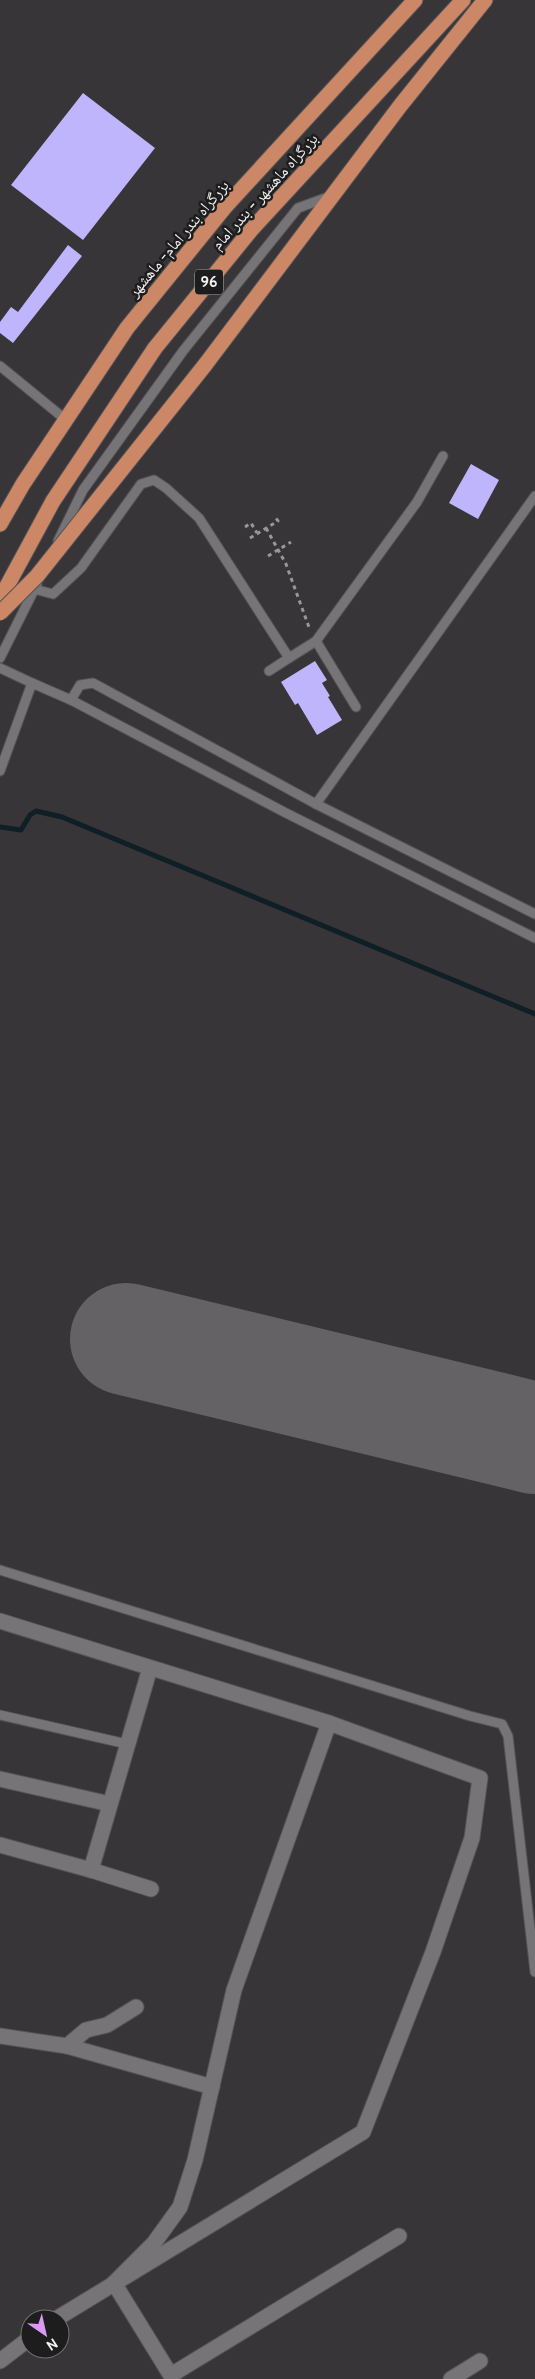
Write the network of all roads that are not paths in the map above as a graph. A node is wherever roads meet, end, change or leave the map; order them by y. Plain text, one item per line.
1 (415, 0) edge
2 (464, 0) edge
3 (485, 0) edge
4 (335, 194) junction
5 (0, 366) edge
6 (66, 420) junction
7 (443, 456) dead end
8 (535, 496) edge
9 (7, 500) edge
10 (0, 524) edge
11 (34, 589) junction
12 (0, 599) edge
13 (0, 613) edge
14 (316, 641) junction
15 (0, 658) edge
16 (289, 658) junction
17 (0, 668) edge
18 (269, 671) dead end
19 (32, 683) junction
20 (71, 700) junction
21 (356, 707) dead end
22 (0, 771) edge
23 (316, 804) junction
24 (535, 914) edge
25 (535, 938) edge
26 (0, 1570) edge
27 (0, 1622) edge
28 (150, 1668) junction
29 (0, 1715) edge
30 (329, 1723) junction
31 (127, 1744) junction
32 (0, 1779) edge
33 (110, 1804) junction
34 (0, 1845) edge
35 (91, 1870) junction
36 (151, 1889) dead end
37 (535, 1972) edge
38 (136, 2007) dead end
39 (0, 2036) edge
40 (67, 2046) junction
41 (212, 2087) junction
42 (399, 2236) dead end
43 (114, 2283) junction
44 (70, 2310) edge
45 (20, 2346) edge
46 (0, 2361) edge
47 (480, 2361) dead end
48 (172, 2377) edge
49 (451, 2379) edge

1 - 6 highway, بزرگراه بندر امام- ماهشهر / 96
2 - 12 highway, بزرگراه ماهشهر - بندر امام / 96
3 - 4 highway
4 - 11 lane
4 - 13 highway, bridge
5 - 6 lane
6 - 9 highway, بزرگراه بندر امام- ماهشهر / 96
7 - 14 lane
8 - 23 lane
9 - 10 highway, بزرگراه بندر امام- ماهشهر / 96
11 - 15 lane
11 - 16 lane
14 - 16 lane
14 - 21 lane
16 - 18 lane
17 - 19 lane
19 - 20 lane
19 - 22 lane
20 - 23 lane
20 - 25 lane
23 - 24 lane
26 - 37 lane
27 - 28 street
28 - 30 street
28 - 31 street
29 - 31 lane
30 - 41 street
30 - 43 street
31 - 33 street
32 - 33 street
33 - 35 street
34 - 35 street
35 - 36 street
38 - 40 street
39 - 40 street
40 - 41 street
41 - 43 street
42 - 48 street
43 - 44 street
43 - 48 street
45 - 46 street
47 - 49 street

